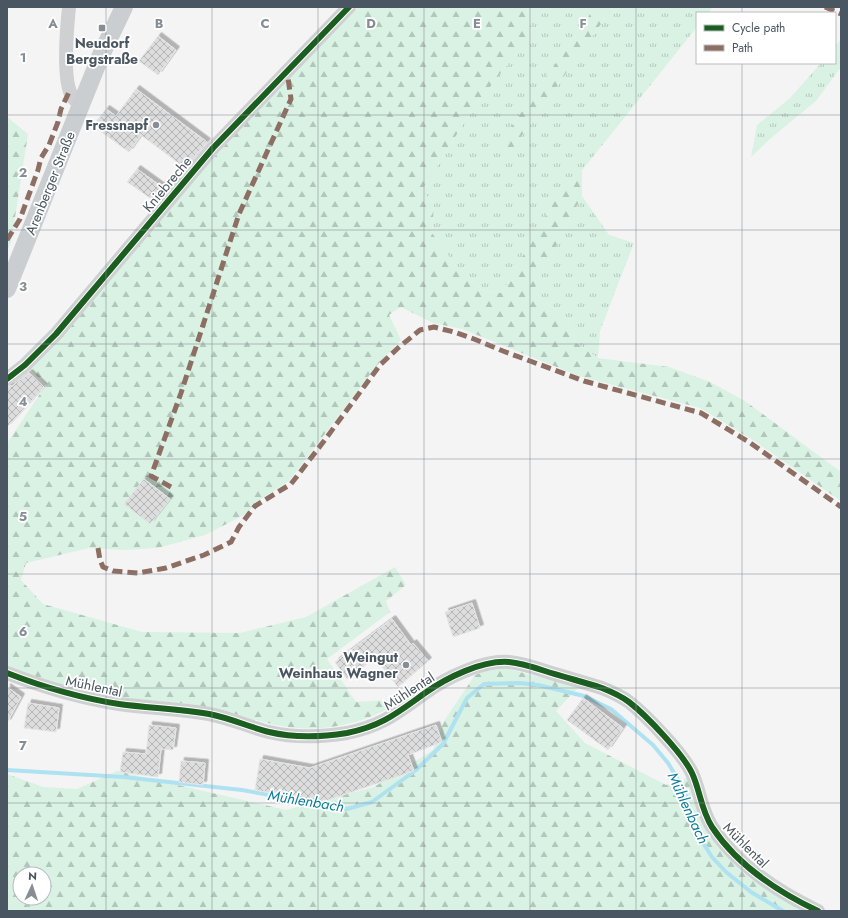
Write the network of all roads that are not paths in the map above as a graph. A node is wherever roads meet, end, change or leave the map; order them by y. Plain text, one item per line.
1 (69, 7) edge
2 (124, 7) edge
3 (350, 7) edge
4 (82, 103) junction
5 (7, 289) edge
6 (7, 379) edge
7 (7, 673) edge
8 (818, 911) edge

1 - 4 street
2 - 4 main road, Arenberger Straße
3 - 6 street, Kniebreche
4 - 5 main road, Arenberger Straße
7 - 8 street, Mühlental

